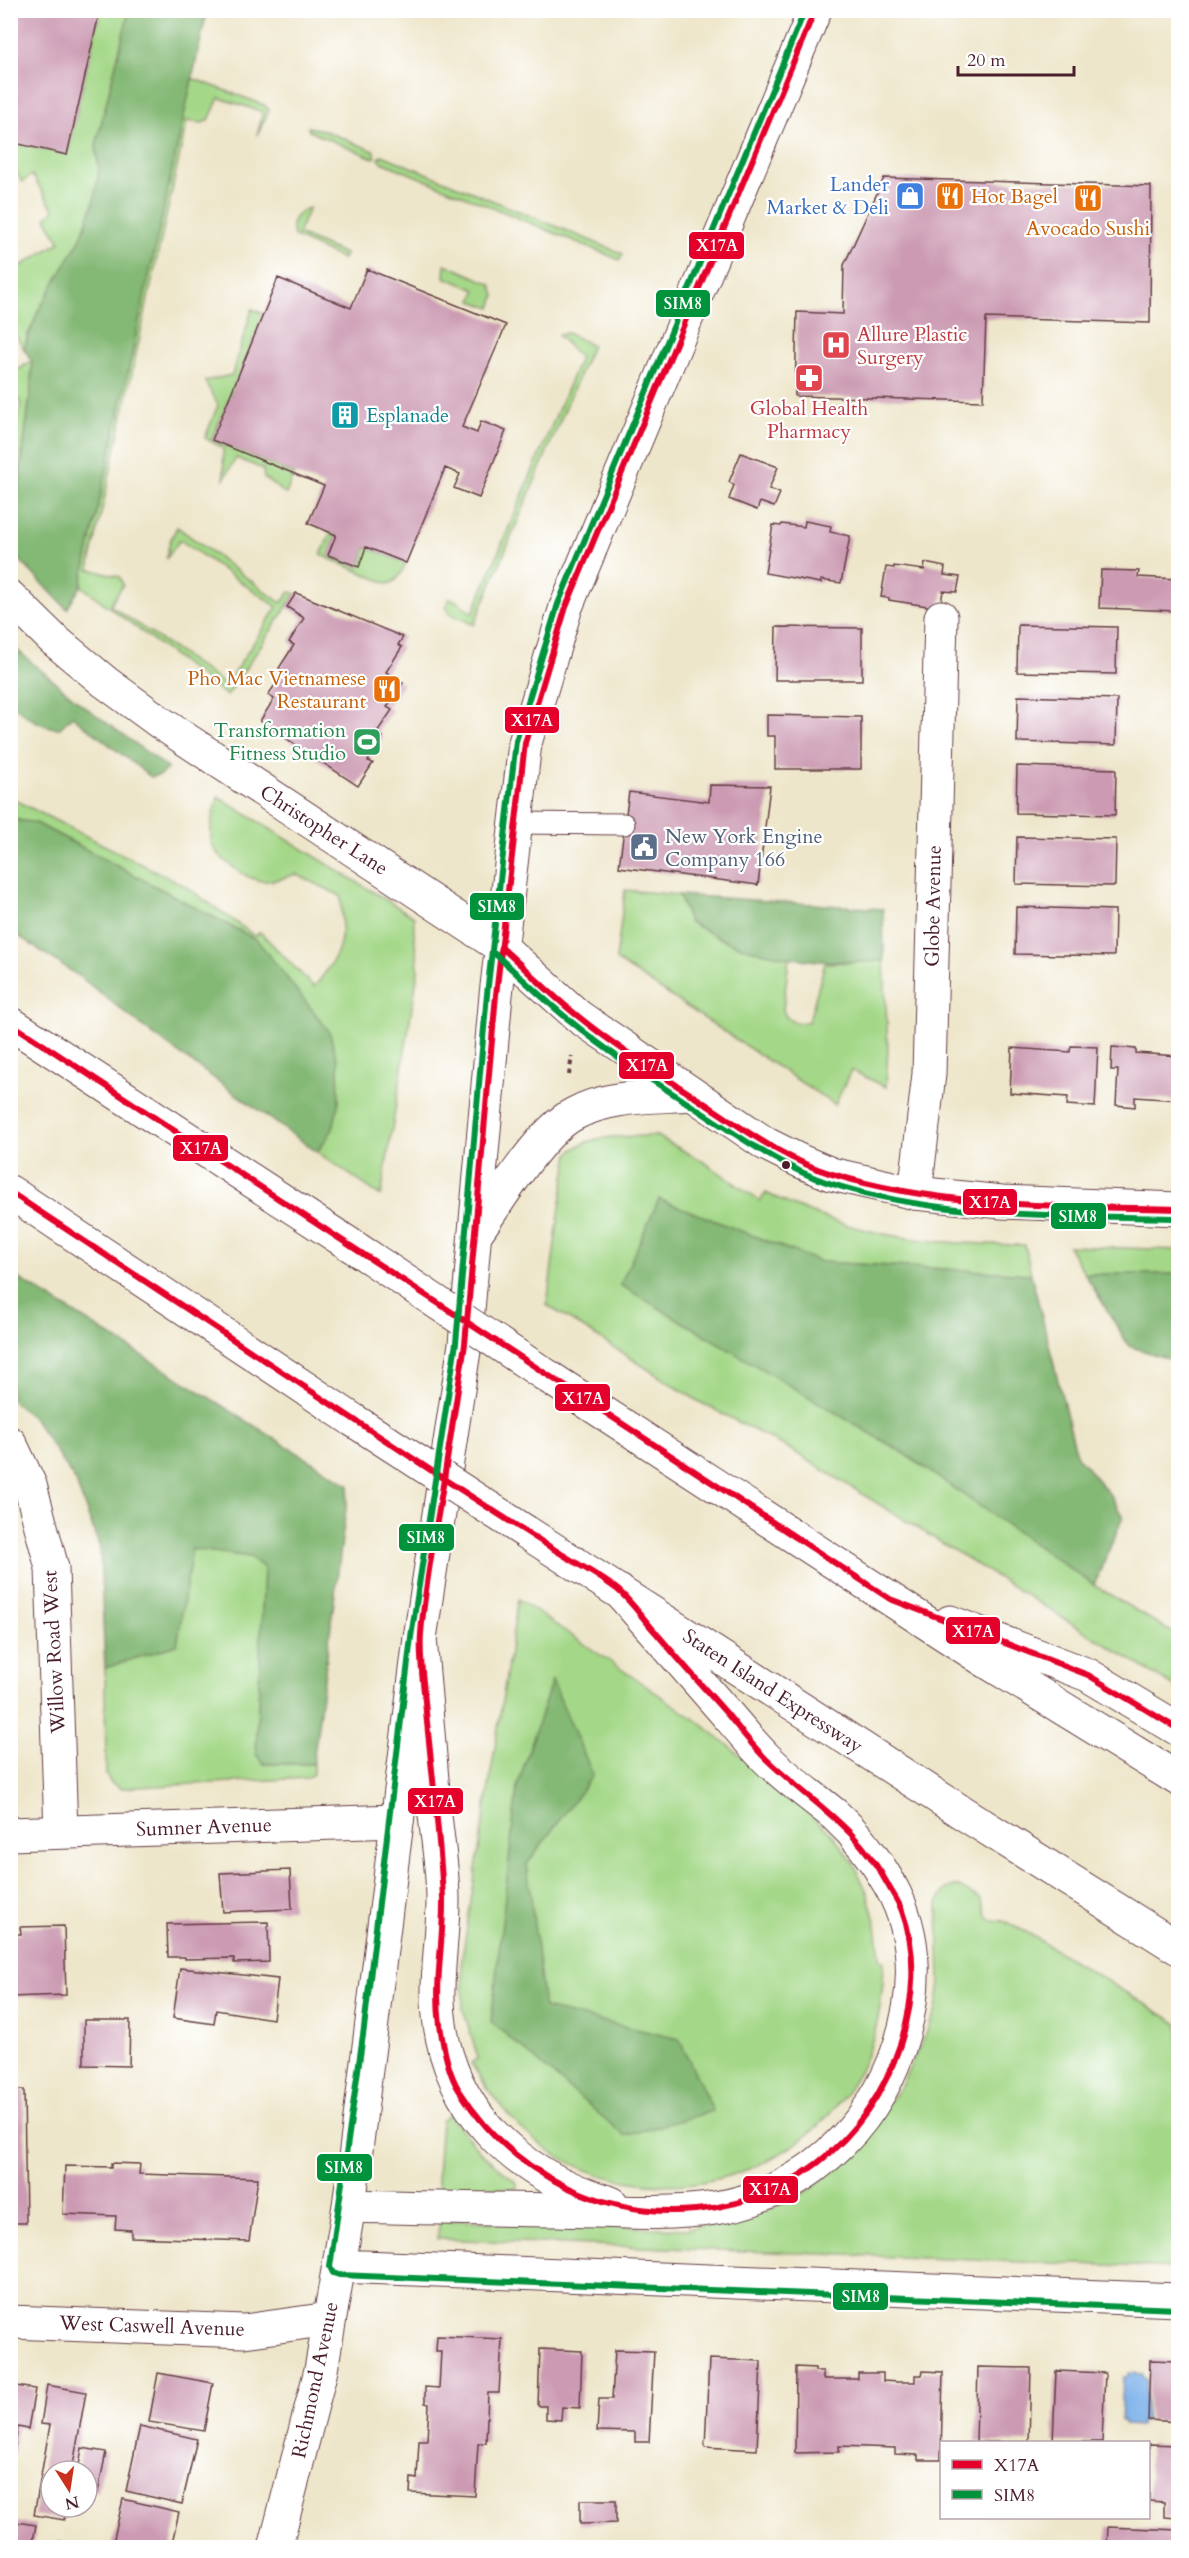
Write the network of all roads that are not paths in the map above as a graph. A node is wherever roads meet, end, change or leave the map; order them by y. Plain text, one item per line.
1 (814, 10) edge
2 (10, 597) edge
3 (941, 617) dead end
4 (516, 823) junction
5 (624, 824) dead end
6 (501, 947) junction
7 (10, 1023) edge
8 (691, 1094) junction
9 (10, 1192) edge
10 (915, 1193) junction
11 (1179, 1209) edge
12 (474, 1235) junction
13 (10, 1443) edge
14 (619, 1592) junction
15 (890, 1599) junction
16 (420, 1638) junction
17 (1179, 1729) edge
18 (1179, 1779) edge
19 (397, 1821) junction
20 (61, 1832) junction
21 (10, 1834) edge
22 (1179, 1948) edge
23 (349, 2206) junction
24 (642, 2211) junction
25 (339, 2266) junction
26 (1179, 2300) edge
27 (329, 2319) junction
28 (10, 2322) edge
29 (275, 2547) edge

1 - 4 main road, Richmond Avenue
2 - 6 main road, Christopher Lane
3 - 10 main road, Globe Avenue
4 - 5 lane
4 - 6 main road, Richmond Avenue
6 - 8 main road, Christopher Lane
6 - 12 main road, Richmond Avenue
7 - 15 main road, bridge
8 - 10 main road, Christopher Lane
8 - 12 main road
9 - 14 main road, Staten Island Expressway, bridge
10 - 11 main road, Christopher Lane
12 - 16 main road, Richmond Avenue
13 - 20 main road, Willow Road West
14 - 22 main road, Staten Island Expressway
14 - 24 main road
15 - 17 main road
15 - 18 main road
16 - 19 main road, Richmond Avenue
16 - 24 main road
19 - 20 main road, Sumner Avenue
19 - 23 main road, Richmond Avenue
20 - 21 main road, Sumner Avenue
23 - 24 main road
23 - 25 main road, Richmond Avenue
25 - 26 main road
25 - 27 main road, Richmond Avenue
27 - 28 main road, West Caswell Avenue
27 - 29 main road, Richmond Avenue

